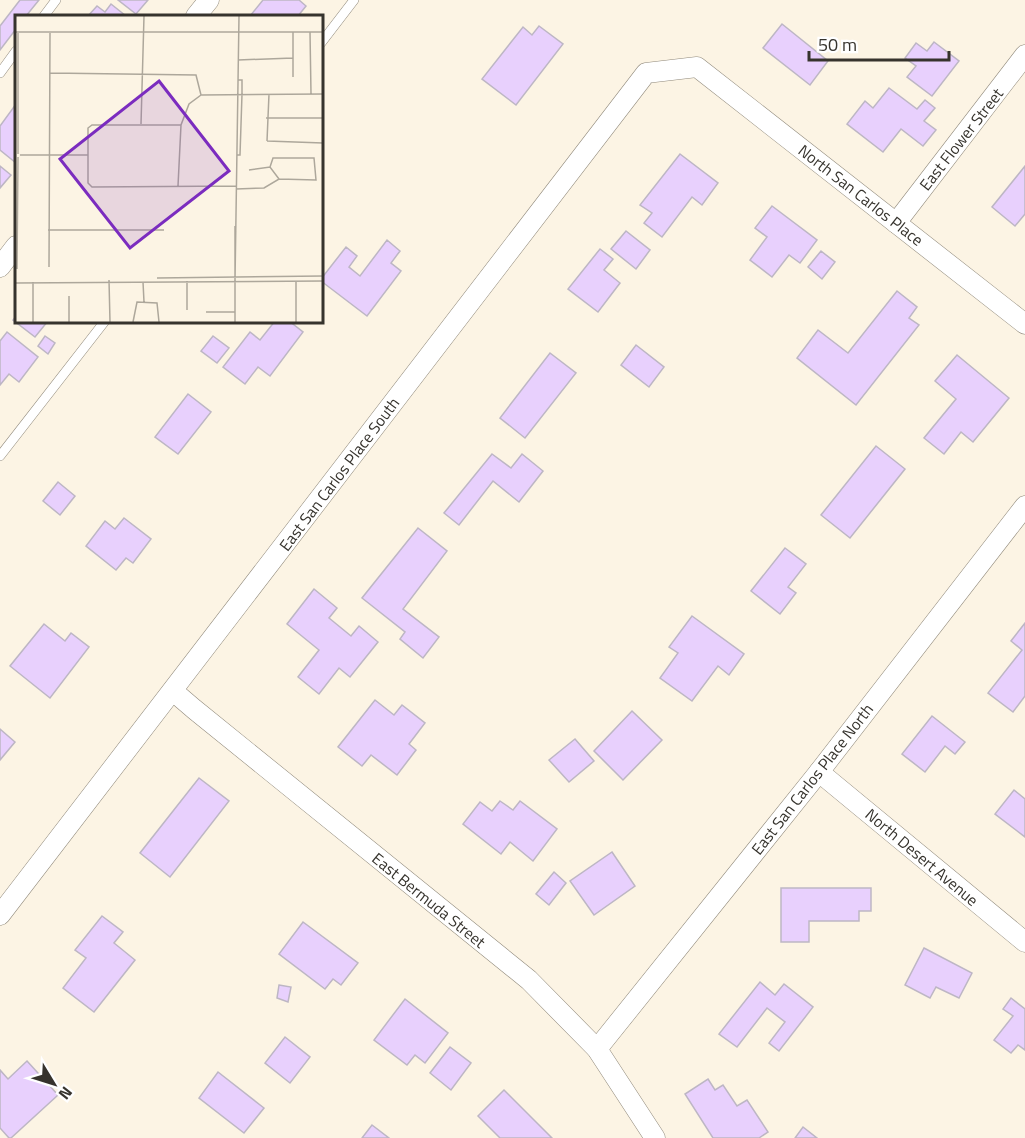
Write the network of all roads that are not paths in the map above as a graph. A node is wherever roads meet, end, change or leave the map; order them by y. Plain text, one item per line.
1 (56, 0) edge
2 (209, 0) edge
3 (354, 0) edge
4 (45, 15) edge
5 (197, 15) edge
6 (322, 42) edge
7 (15, 52) edge
8 (1025, 55) edge
9 (697, 67) joint
10 (0, 73) edge
11 (896, 223) junction
12 (15, 247) edge
13 (0, 267) edge
14 (104, 322) edge
15 (1025, 324) edge
16 (0, 456) edge
17 (1025, 506) edge
18 (172, 691) junction
19 (819, 772) junction
20 (0, 915) edge
21 (1025, 942) edge
22 (597, 1049) junction
23 (655, 1138) edge

1 - 4 lane
2 - 5 street
3 - 6 lane
7 - 10 lane
8 - 11 street, East Flower Street
9 - 11 street, North San Carlos Place
9 - 18 street, East San Carlos Place South
11 - 15 street, North San Carlos Place
12 - 13 street
14 - 16 lane
17 - 19 street, East San Carlos Place North
18 - 20 street, East San Carlos Place South
18 - 22 street, East Bermuda Street
19 - 21 street, North Desert Avenue
19 - 22 street, East San Carlos Place North
22 - 23 street, East Bermuda Street

